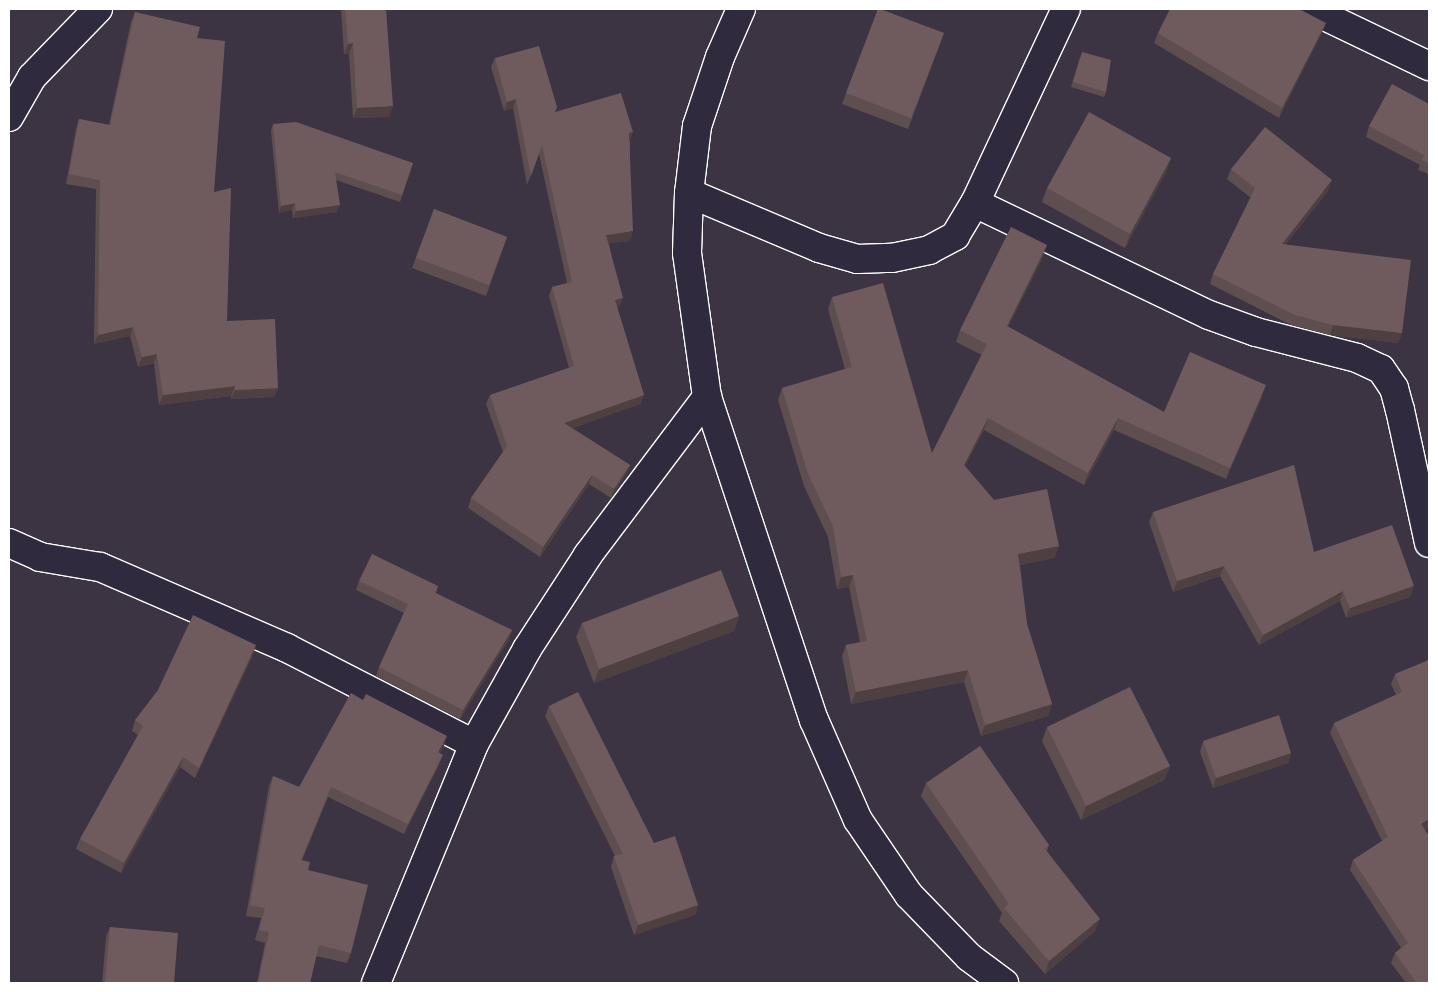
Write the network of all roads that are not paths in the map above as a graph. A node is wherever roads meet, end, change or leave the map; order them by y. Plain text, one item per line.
1 (98, 9) edge
2 (741, 9) edge
3 (1066, 9) edge
4 (1310, 9) edge
5 (1429, 66) edge
6 (9, 117) edge
7 (690, 193) junction
8 (975, 203) junction
9 (707, 397) junction
10 (9, 543) edge
11 (1429, 543) edge
12 (474, 744) junction
13 (376, 983) edge
14 (1004, 983) edge

1 - 6 street
2 - 7 street
3 - 8 street
4 - 5 street
7 - 8 street
7 - 9 street
8 - 11 street
9 - 12 street
9 - 14 street
10 - 12 street
12 - 13 street

